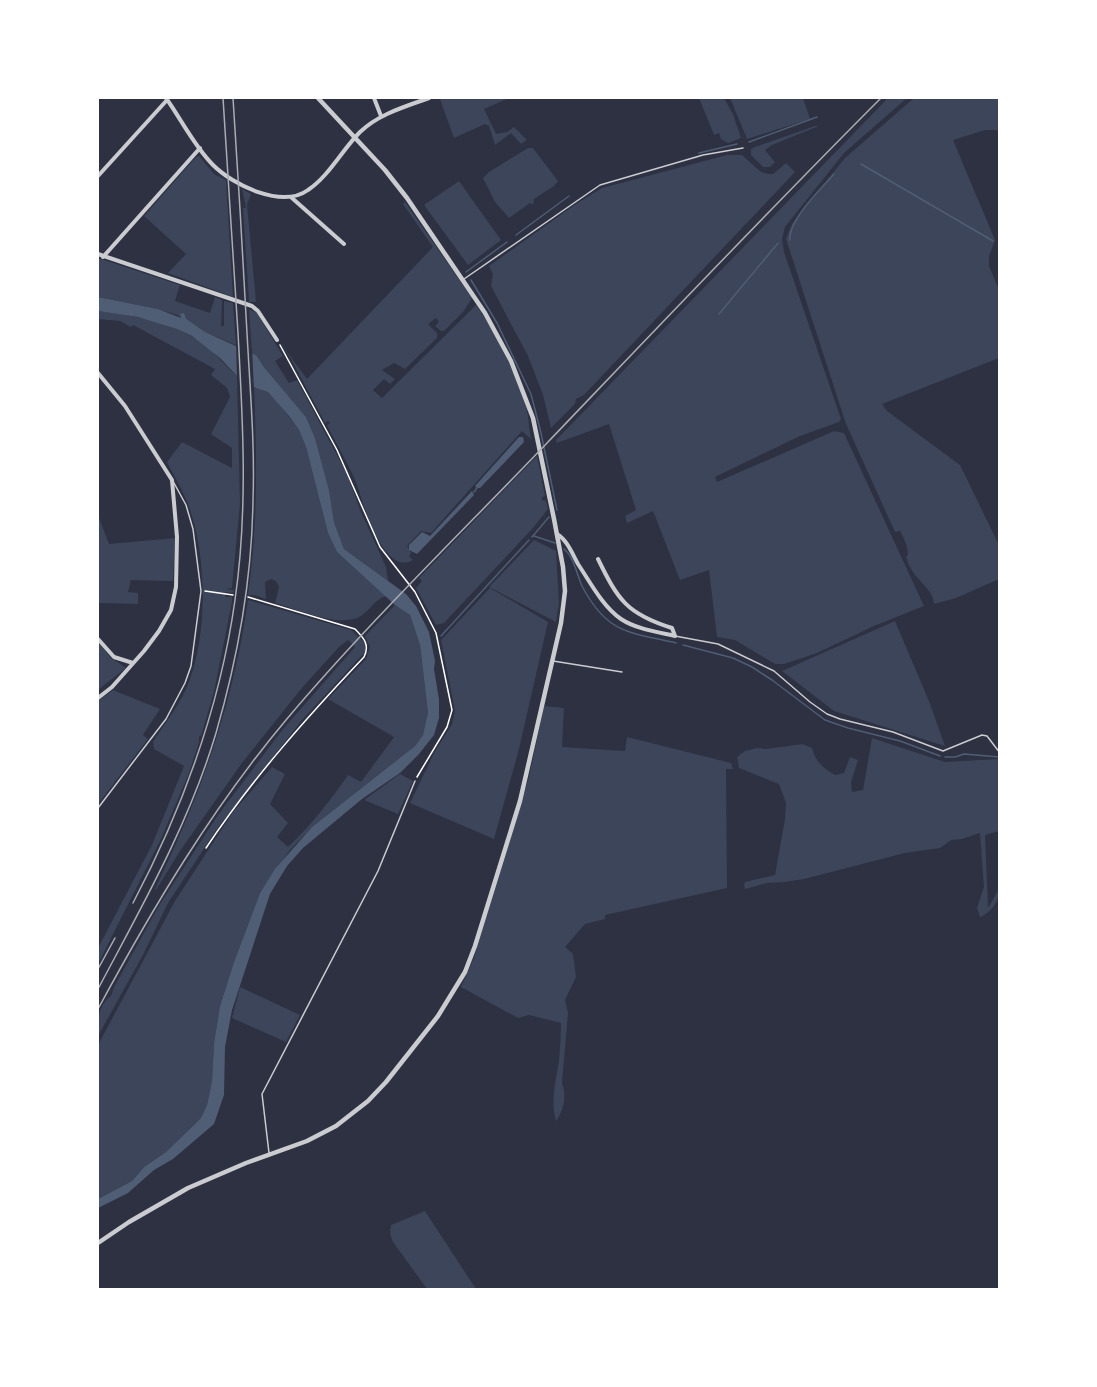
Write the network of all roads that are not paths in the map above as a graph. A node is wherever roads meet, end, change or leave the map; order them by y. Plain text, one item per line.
1 (318, 98) edge
2 (374, 98) edge
3 (429, 98) edge
4 (166, 99) edge
5 (381, 116) junction
6 (356, 137) junction
7 (743, 147) dead end
8 (200, 148) junction
9 (98, 176) edge
10 (292, 198) junction
11 (344, 244) dead end
12 (98, 254) edge
13 (104, 256) junction
14 (463, 279) junction
15 (277, 340) road end
16 (98, 373) edge
17 (172, 480) junction
18 (557, 534) junction
19 (598, 559) dead end
20 (675, 636) junction
21 (98, 639) edge
22 (552, 661) junction
23 (134, 663) junction
24 (622, 672) dead end
25 (98, 698) edge
26 (999, 753) edge
27 (416, 781) road end
28 (98, 808) edge
29 (270, 1154) junction
30 (98, 1243) edge

1 - 6 street
2 - 5 street
3 - 5 street
4 - 8 street
4 - 9 street
5 - 6 street
6 - 10 street
6 - 14 street
7 - 14 lane
8 - 10 street
8 - 13 street
10 - 11 street
12 - 13 street
13 - 15 street
14 - 18 street
16 - 17 street
17 - 23 street
17 - 28 lane
18 - 20 street
18 - 22 street
19 - 20 street
20 - 26 lane
21 - 23 street
22 - 24 lane
22 - 29 street
23 - 25 street
27 - 29 lane
29 - 30 street

